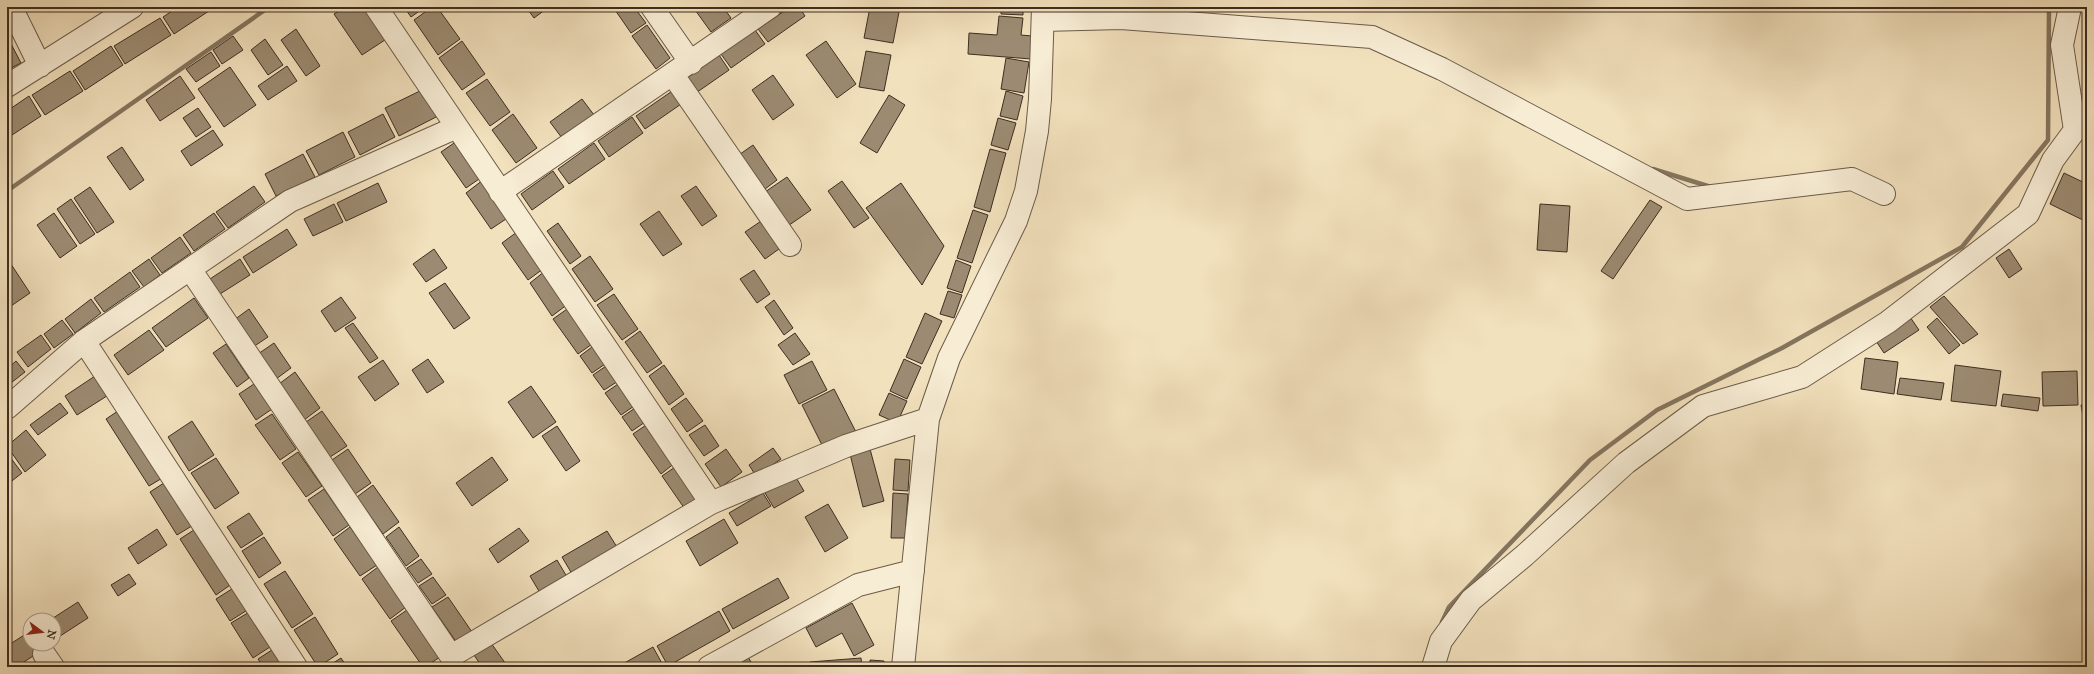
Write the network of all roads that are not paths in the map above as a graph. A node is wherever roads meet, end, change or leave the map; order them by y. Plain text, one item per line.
1 (11, 7) edge
2 (132, 7) edge
3 (376, 7) edge
4 (652, 7) edge
5 (770, 7) edge
6 (2070, 7) edge
7 (1043, 14) edge
8 (691, 63) junction
9 (40, 66) junction
10 (673, 75) junction
11 (7, 86) edge
12 (457, 127) junction
13 (2081, 129) edge
14 (500, 192) junction
15 (1884, 194) dead end
16 (790, 245) dead end
17 (190, 269) junction
18 (84, 341) junction
19 (7, 408) edge
20 (928, 419) junction
21 (711, 503) junction
22 (913, 571) junction
23 (296, 667) edge
24 (709, 667) edge
25 (903, 667) edge
26 (1433, 667) edge

1 - 9 street
2 - 9 street
3 - 12 street
4 - 8 street
5 - 8 street
6 - 13 street
7 - 15 street
7 - 20 street
8 - 10 street
9 - 11 street
10 - 14 street
10 - 16 street
12 - 14 street
12 - 17 street
13 - 26 street
14 - 21 street
17 - 18 street
17 - 21 street
18 - 19 street
18 - 23 street
20 - 21 street
20 - 22 street
22 - 24 street
22 - 25 street

